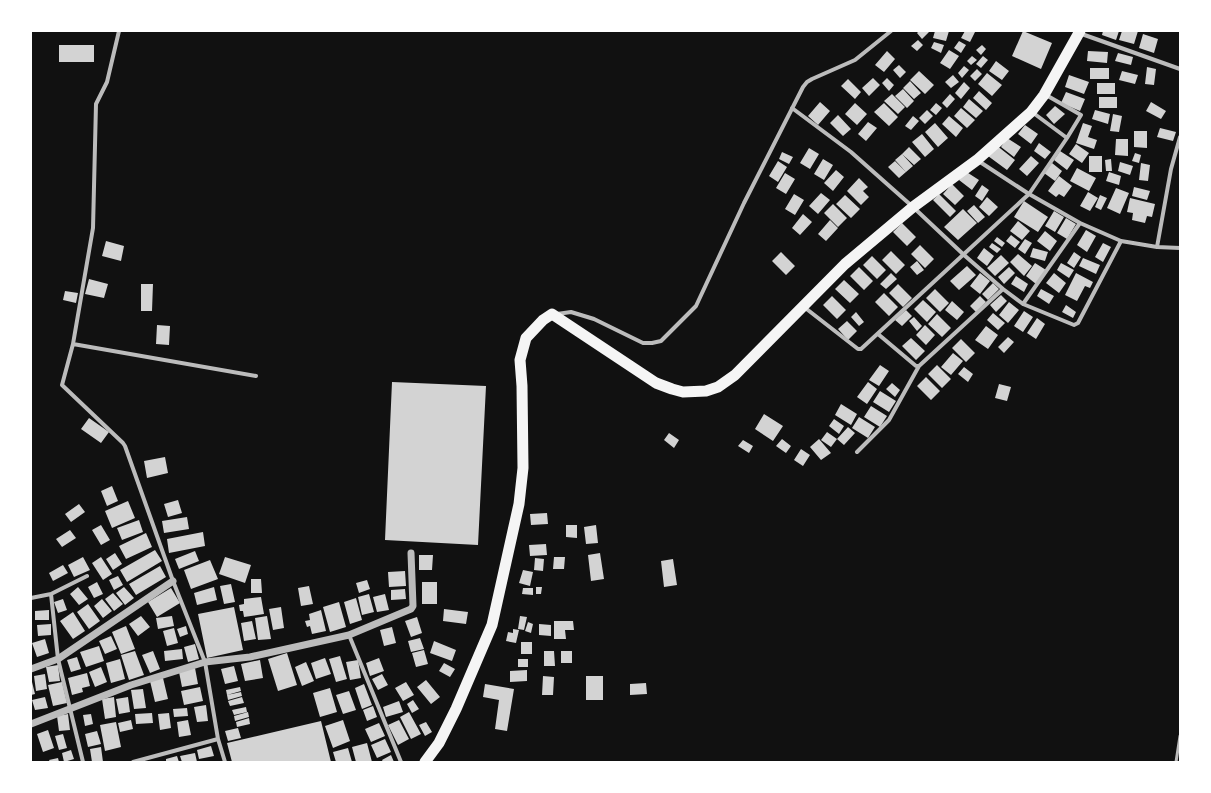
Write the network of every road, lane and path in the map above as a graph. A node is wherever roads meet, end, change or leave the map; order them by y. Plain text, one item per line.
1 (119, 31) edge
2 (891, 31) edge
3 (1079, 32) edge
4 (1180, 69) edge
5 (1044, 95) junction
6 (792, 108) junction
7 (1031, 112) junction
8 (1180, 137) edge
9 (1068, 138) junction
10 (977, 160) junction
11 (1029, 194) junction
12 (913, 207) junction
13 (1080, 223) junction
14 (1121, 241) junction
15 (1157, 247) junction
16 (1180, 248) edge
17 (964, 255) junction
18 (1003, 289) junction
19 (1023, 304) junction
20 (804, 307) junction
21 (552, 314) junction
22 (878, 334) junction
23 (73, 344) junction
24 (919, 366) junction
25 (256, 376) dead end
26 (857, 452) dead end
27 (411, 552) dead end
28 (87, 576) dead end
29 (173, 581) junction
30 (51, 594) junction
31 (31, 598) edge
32 (349, 635) junction
33 (58, 659) junction
34 (205, 662) junction
35 (31, 669) edge
36 (70, 709) junction
37 (31, 724) edge
38 (1180, 736) edge
39 (218, 739) junction
40 (83, 762) edge
41 (133, 762) edge
42 (224, 762) edge
43 (401, 762) edge
44 (425, 762) edge
45 (1176, 762) edge

1 - 23 street
2 - 6 street
3 - 4 street
3 - 5 highway
5 - 7 highway
5 - 9 street
6 - 12 street
6 - 21 street
7 - 9 street
7 - 10 highway
8 - 15 street
9 - 11 street
10 - 11 street
10 - 12 highway
11 - 13 street
11 - 17 street
12 - 17 street
12 - 20 highway
13 - 14 street
13 - 19 street
14 - 15 street
14 - 19 street
15 - 16 street
17 - 18 street
17 - 22 street
18 - 19 street
18 - 24 street
20 - 21 highway
20 - 22 street
21 - 44 highway
22 - 24 street
23 - 25 street
23 - 29 street
24 - 26 street
27 - 32 street
28 - 30 street
29 - 33 street
29 - 34 street
30 - 31 street
30 - 33 street
32 - 34 street
32 - 43 street
33 - 35 street
33 - 36 street
34 - 36 street
34 - 39 street
36 - 37 street
36 - 40 street
38 - 45 lane
39 - 41 street
39 - 42 street

